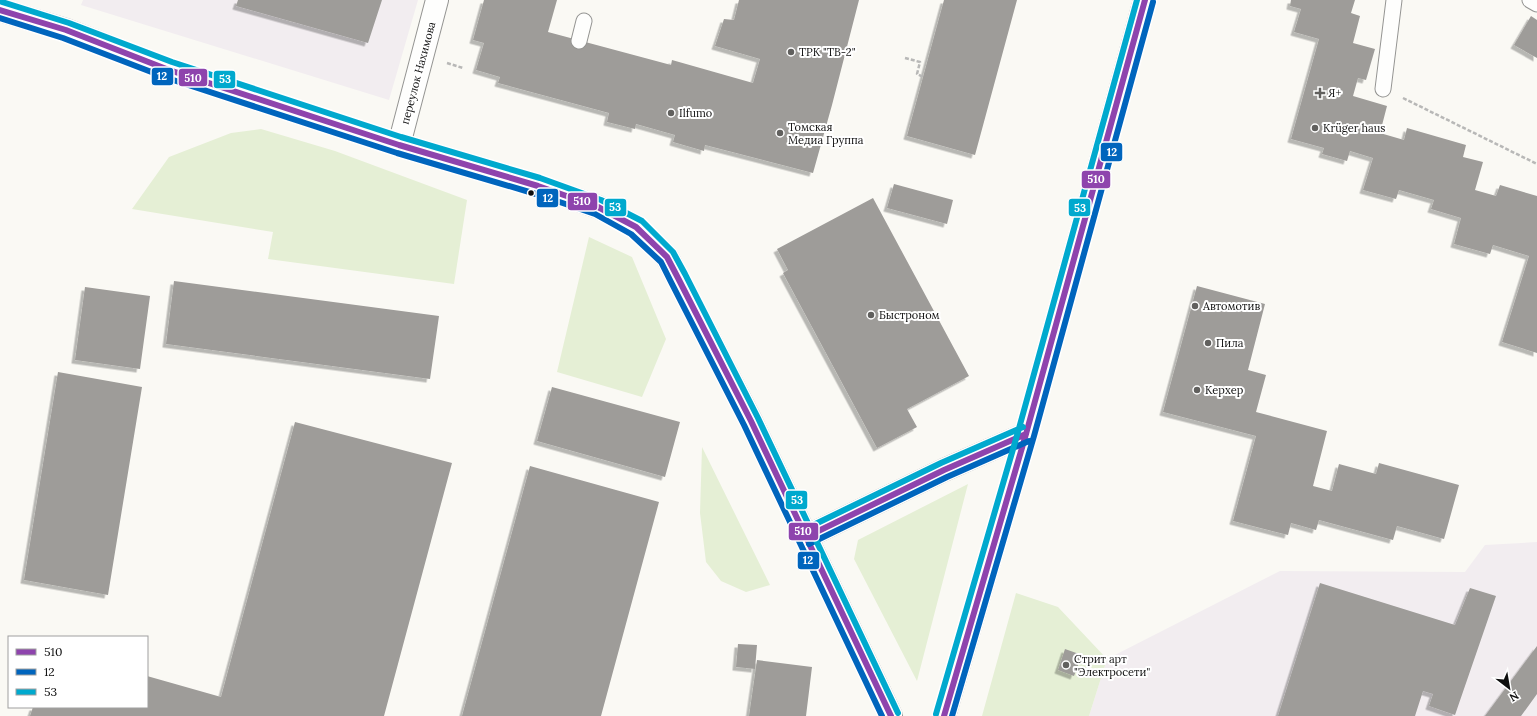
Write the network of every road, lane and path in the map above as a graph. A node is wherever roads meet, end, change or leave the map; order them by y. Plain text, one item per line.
1 (437, 0) edge
2 (1145, 0) edge
3 (1394, 0) edge
4 (1530, 0) edge
5 (1537, 4) edge
6 (0, 10) edge
7 (584, 21) dead end
8 (579, 41) dead end
9 (905, 58) dead end
10 (923, 76) dead end
11 (1383, 89) joint
12 (399, 146) junction
13 (1537, 164) edge
14 (1026, 434) junction
15 (806, 537) junction
16 (891, 716) edge
17 (944, 716) edge

1 - 12 street, переулок Нахимова
2 - 14 main road
3 - 11 lane
4 - 5 lane
6 - 12 street
7 - 8 lane
9 - 10 path
11 - 13 path
12 - 15 street
14 - 15 street
14 - 17 main road
15 - 16 street

